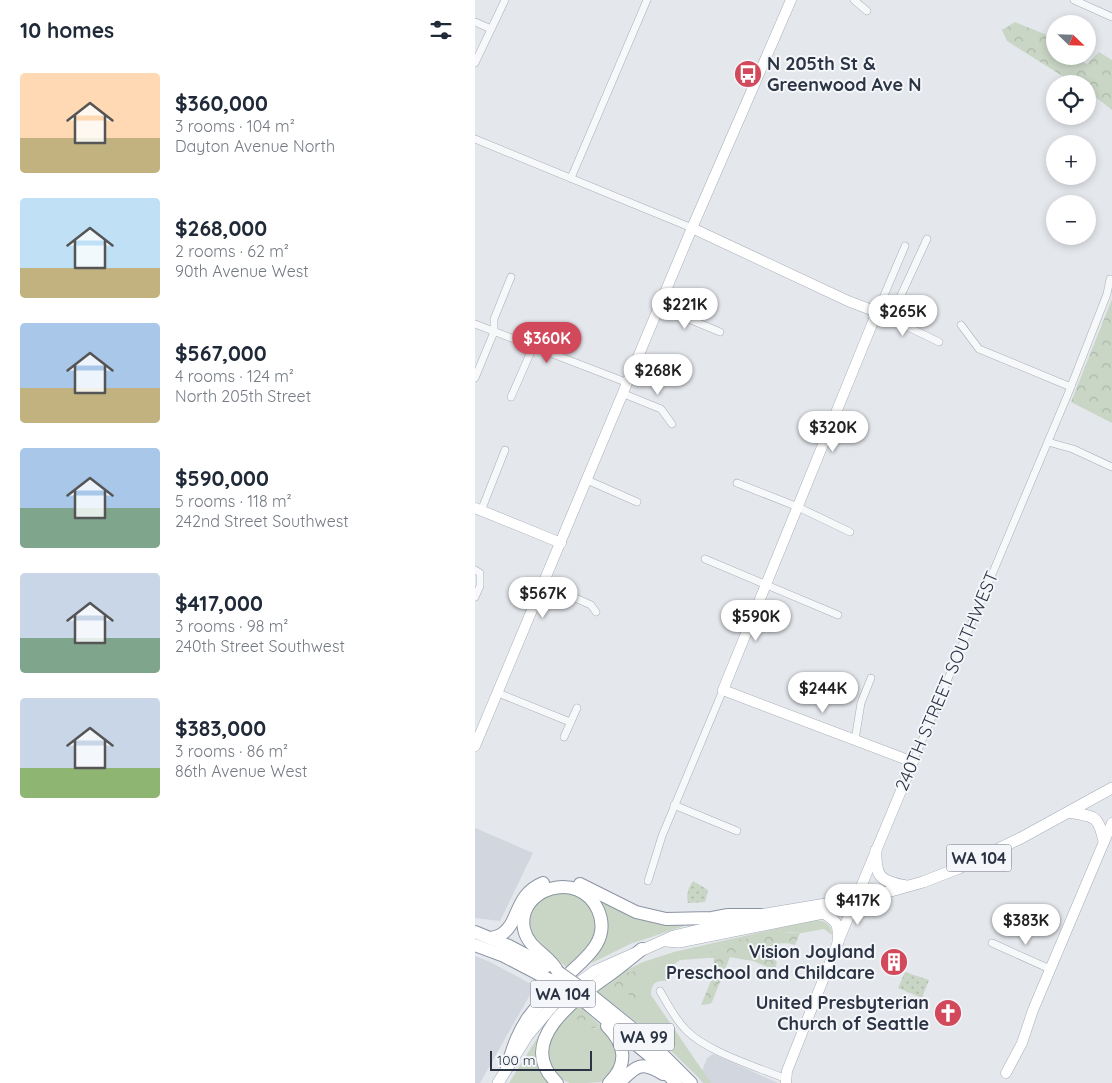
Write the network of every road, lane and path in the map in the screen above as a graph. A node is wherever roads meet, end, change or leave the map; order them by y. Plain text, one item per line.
1 (505, 0) edge
2 (647, 0) edge
3 (791, 0) edge
4 (853, 0) edge
5 (1074, 0) edge
6 (867, 11) dead end
7 (1112, 17) edge
8 (475, 22) edge
9 (491, 29) junction
10 (475, 63) edge
11 (475, 139) edge
12 (571, 178) junction
13 (692, 228) junction
14 (927, 239) dead end
15 (905, 246) dead end
16 (511, 277) dead end
17 (1110, 279) dead end
18 (660, 307) junction
19 (877, 312) junction
20 (890, 319) junction
21 (475, 324) edge
22 (961, 325) dead end
23 (494, 332) junction
24 (720, 332) dead end
25 (939, 342) dead end
26 (533, 346) junction
27 (475, 378) edge
28 (628, 383) junction
29 (1071, 387) junction
30 (623, 394) junction
31 (511, 397) dead end
32 (672, 424) dead end
33 (1048, 442) junction
34 (505, 450) dead end
35 (1112, 467) edge
36 (587, 480) junction
37 (737, 483) dead end
38 (637, 502) dead end
39 (798, 507) junction
40 (478, 510) edge
41 (850, 532) dead end
42 (561, 543) junction
43 (705, 560) dead end
44 (477, 572) edge
45 (544, 584) junction
46 (767, 584) junction
47 (475, 597) edge
48 (596, 612) dead end
49 (838, 615) dead end
50 (871, 678) dead end
51 (723, 690) junction
52 (498, 693) junction
53 (577, 708) dead end
54 (571, 722) junction
55 (564, 738) dead end
56 (855, 740) junction
57 (475, 746) edge
58 (913, 762) junction
59 (1112, 788) edge
60 (674, 806) junction
61 (1069, 812) junction
62 (1112, 823) edge
63 (737, 832) dead end
64 (1104, 841) junction
65 (876, 850) junction
66 (648, 881) dead end
67 (908, 887) junction
68 (855, 901) junction
69 (823, 913) junction
70 (760, 916) junction
71 (475, 932) edge
72 (491, 938) junction
73 (666, 941) junction
74 (838, 942) junction
75 (992, 943) dead end
76 (475, 945) edge
77 (642, 949) junction
78 (1050, 968) junction
79 (554, 976) junction
80 (661, 991) dead end
81 (589, 999) junction
82 (507, 1067) junction
83 (786, 1081) edge
84 (675, 1082) edge
85 (498, 1083) edge
86 (557, 1083) edge
87 (609, 1083) edge
88 (619, 1083) edge
89 (691, 1083) edge
90 (797, 1083) edge
91 (1002, 1083) edge

1 - 9 street
2 - 12 street
3 - 13 street
4 - 6 street
5 - 7 street
8 - 9 street
9 - 10 street
11 - 12 street
12 - 13 street
13 - 18 street
13 - 19 street
14 - 20 street
15 - 19 street
16 - 23 street
17 - 29 street, 240TH STREET SOUTHWEST
18 - 24 street
18 - 28 street
19 - 20 street
19 - 39 street
20 - 25 street
21 - 23 street
22 - 29 street
23 - 26 street
23 - 27 street
26 - 28 street
26 - 31 street
28 - 30 street
29 - 33 street, 240TH STREET SOUTHWEST
30 - 32 street
30 - 36 street
33 - 35 street
33 - 58 street, 240TH STREET SOUTHWEST
34 - 40 street
36 - 38 street
36 - 42 street
37 - 39 street
39 - 41 street
39 - 46 street
40 - 42 street
42 - 45 street
43 - 46 street
44 - 47 street
45 - 48 street
45 - 52 street
46 - 49 street
46 - 51 street
50 - 56 street
51 - 56 street
51 - 60 street
52 - 54 street
52 - 57 street
53 - 54 street
54 - 55 street
56 - 58 street
58 - 65 street, 240TH STREET SOUTHWEST
59 - 61 main road, WA 104
60 - 63 street
60 - 66 street
61 - 64 main road
61 - 67 main road, WA 104
62 - 64 street
64 - 78 street
65 - 67 main road
65 - 68 street, 240TH STREET SOUTHWEST
67 - 68 main road, WA 104
68 - 69 main road, WA 104
68 - 70 main road, WA 104
68 - 74 street, 240TH STREET SOUTHWEST
69 - 73 main road, WA 104
69 - 74 main road
70 - 72 highway
70 - 73 main road, WA 104
71 - 72 highway, WA 99
72 - 79 highway, WA 99
73 - 77 main road, WA 104
74 - 83 street, 240TH STREET SOUTHWEST
75 - 78 street
76 - 79 highway, WA 99
77 - 82 main road, WA 104
77 - 86 highway
78 - 91 street
79 - 81 highway, WA 99, bridge
79 - 82 highway
80 - 83 street
81 - 84 highway, WA 99
81 - 87 highway
81 - 89 highway, WA 99
82 - 85 main road, WA 104
83 - 90 street
84 - 88 highway

